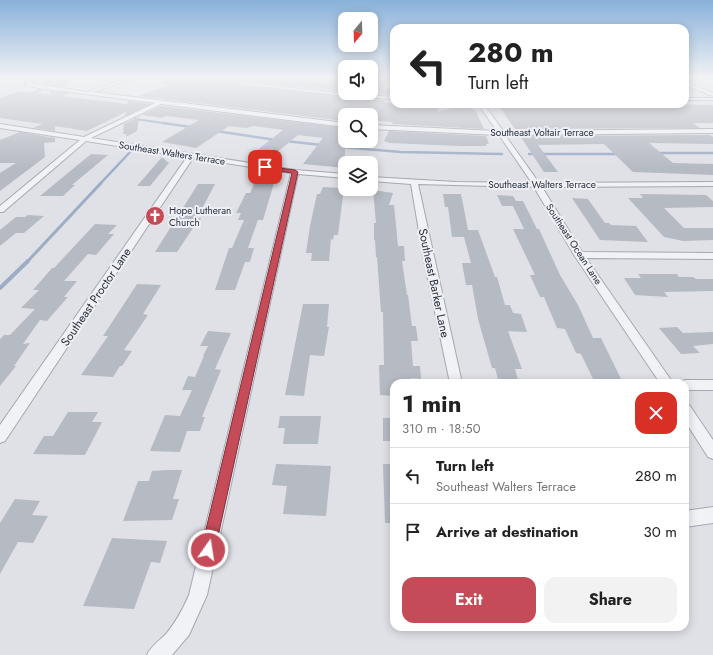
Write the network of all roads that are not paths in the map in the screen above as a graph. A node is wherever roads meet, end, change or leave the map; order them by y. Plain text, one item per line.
1 (150, 108) edge
2 (198, 108) edge
3 (484, 108) edge
4 (338, 124) edge
5 (378, 127) edge
6 (2, 128) edge
7 (713, 131) edge
8 (500, 133) junction
9 (85, 139) junction
10 (191, 156) junction
11 (295, 172) junction
12 (338, 175) edge
13 (378, 179) edge
14 (414, 182) junction
15 (536, 184) junction
16 (713, 184) edge
17 (0, 210) edge
18 (579, 255) junction
19 (713, 256) edge
20 (455, 379) edge
21 (664, 379) edge
22 (689, 385) edge
23 (713, 385) edge
24 (689, 416) edge
25 (0, 437) edge
26 (713, 452) edge
27 (713, 515) edge
28 (689, 518) edge
29 (157, 655) edge

1 - 9 street
2 - 4 street
3 - 8 street, Southeast Ocean Lane
5 - 8 street, Southeast Voltair Terrace
6 - 9 street, Southeast Walters Terrace
7 - 8 street, Southeast Voltair Terrace
8 - 15 street, Southeast Ocean Lane
9 - 10 street, Southeast Walters Terrace
9 - 17 street
10 - 11 street, Southeast Walters Terrace
10 - 25 street, Southeast Proctor Lane
11 - 12 street, Southeast Walters Terrace
11 - 29 street
13 - 14 street, Southeast Walters Terrace
14 - 15 street, Southeast Walters Terrace
14 - 20 street, Southeast Barker Lane
15 - 16 street, Southeast Walters Terrace
15 - 18 street, Southeast Ocean Lane
18 - 19 street
18 - 21 street, Southeast Ocean Lane
22 - 23 street
24 - 26 street
27 - 28 street

